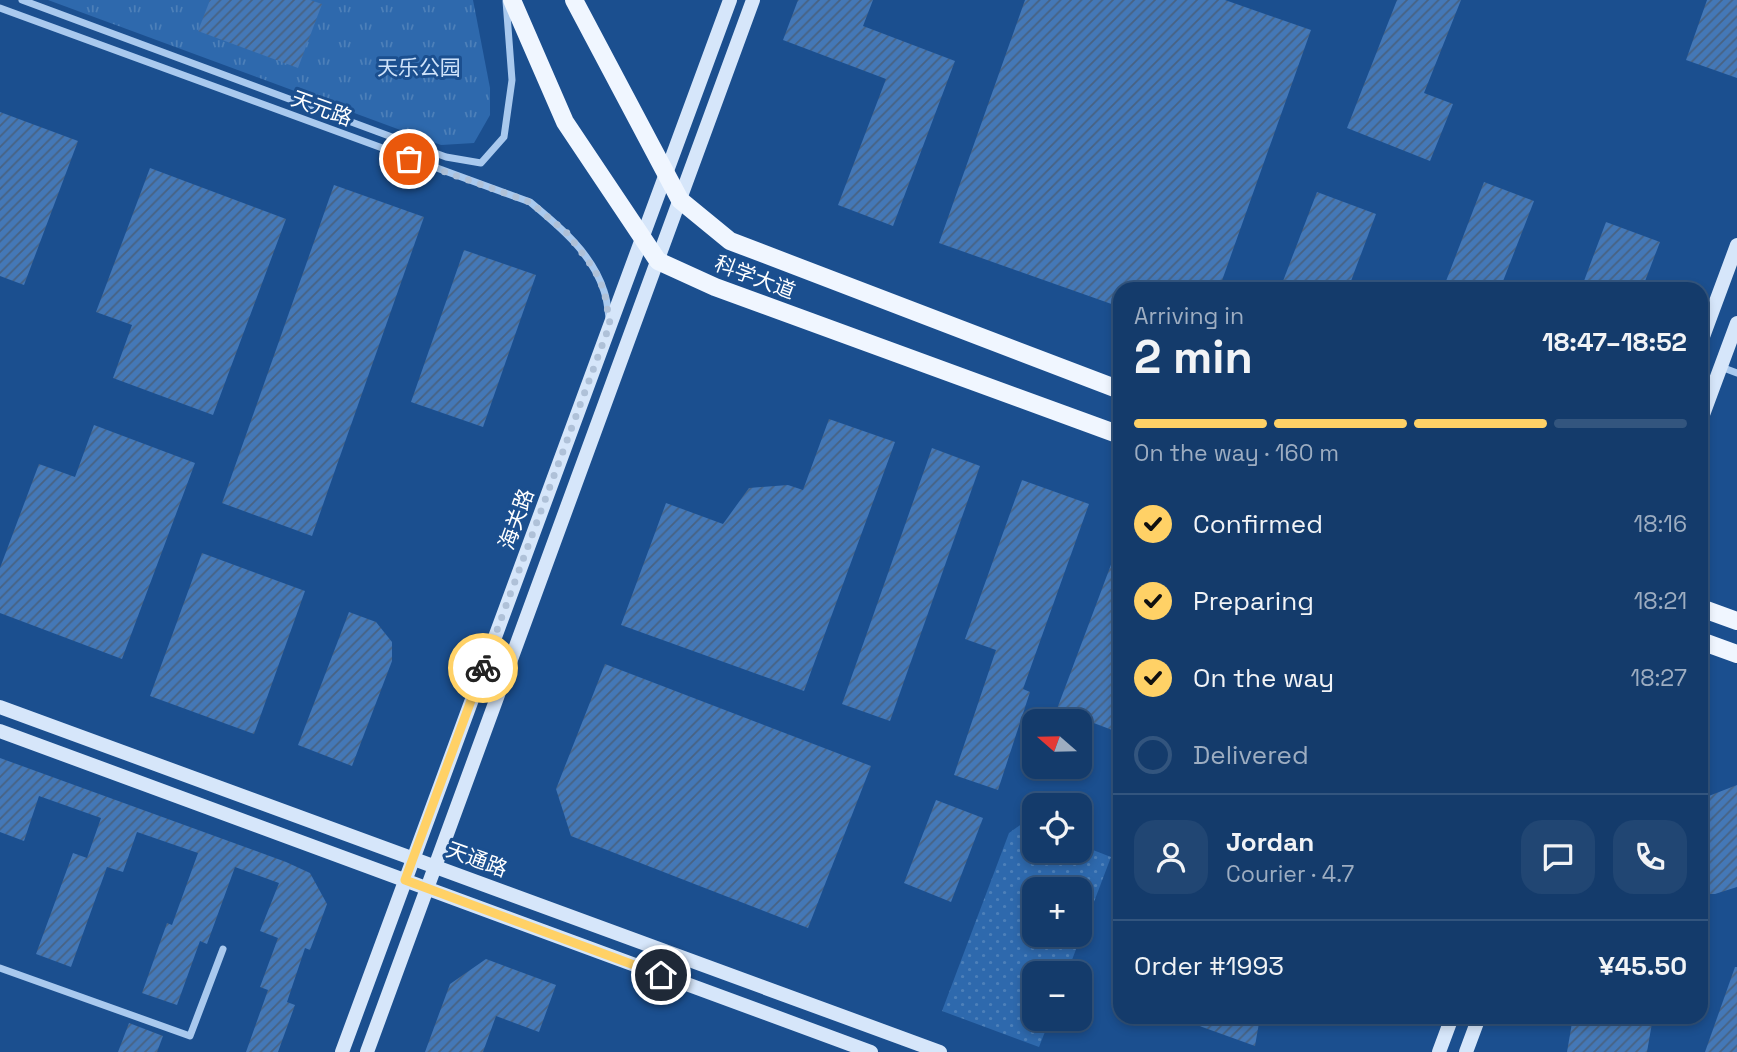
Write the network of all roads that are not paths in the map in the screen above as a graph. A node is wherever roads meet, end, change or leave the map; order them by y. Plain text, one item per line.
1 (22, 0) edge
2 (505, 0) edge
3 (512, 0) edge
4 (575, 0) edge
5 (730, 0) edge
6 (753, 0) edge
7 (0, 8) edge
8 (666, 172) junction
9 (680, 200) junction
10 (642, 237) junction
11 (1737, 245) edge
12 (657, 261) junction
13 (1708, 323) edge
14 (1737, 323) edge
15 (610, 324) junction
16 (1721, 367) junction
17 (1737, 373) edge
18 (1113, 387) edge
19 (1708, 401) edge
20 (1113, 432) edge
21 (1708, 611) edge
22 (1737, 621) edge
23 (1708, 644) edge
24 (1737, 654) edge
25 (0, 707) edge
26 (0, 731) edge
27 (413, 859) junction
28 (436, 866) junction
29 (405, 880) junction
30 (428, 888) junction
31 (223, 949) dead end
32 (0, 968) edge
33 (1449, 1024) edge
34 (1476, 1024) edge
35 (342, 1052) edge
36 (368, 1052) edge
37 (871, 1052) edge
38 (940, 1052) edge
39 (1439, 1052) edge
40 (1466, 1052) edge

1 - 2 street, 天元路
3 - 10 main road
4 - 8 main road, 科学大道
5 - 8 main road, 海关路
6 - 9 main road, 海关路
7 - 15 street, 天元路
8 - 9 main road, 科学大道
8 - 10 main road, 海关路
9 - 12 main road, 海关路
9 - 18 main road, 科学大道
10 - 12 main road
10 - 15 main road, 海关路
11 - 13 main road
12 - 20 main road, 科学大道
12 - 28 main road, 海关路
14 - 16 main road
15 - 27 main road, 海关路
16 - 17 street
16 - 19 main road
21 - 22 main road
23 - 24 main road
25 - 27 main road, 天通路
26 - 29 main road
27 - 28 main road, 天通路
27 - 29 main road, 海关路
28 - 30 main road, 海关路
28 - 38 main road, 天通路
29 - 30 main road
29 - 35 main road, 海关路
30 - 36 main road, 海关路
30 - 37 main road
31 - 32 street
33 - 39 main road
34 - 40 main road

